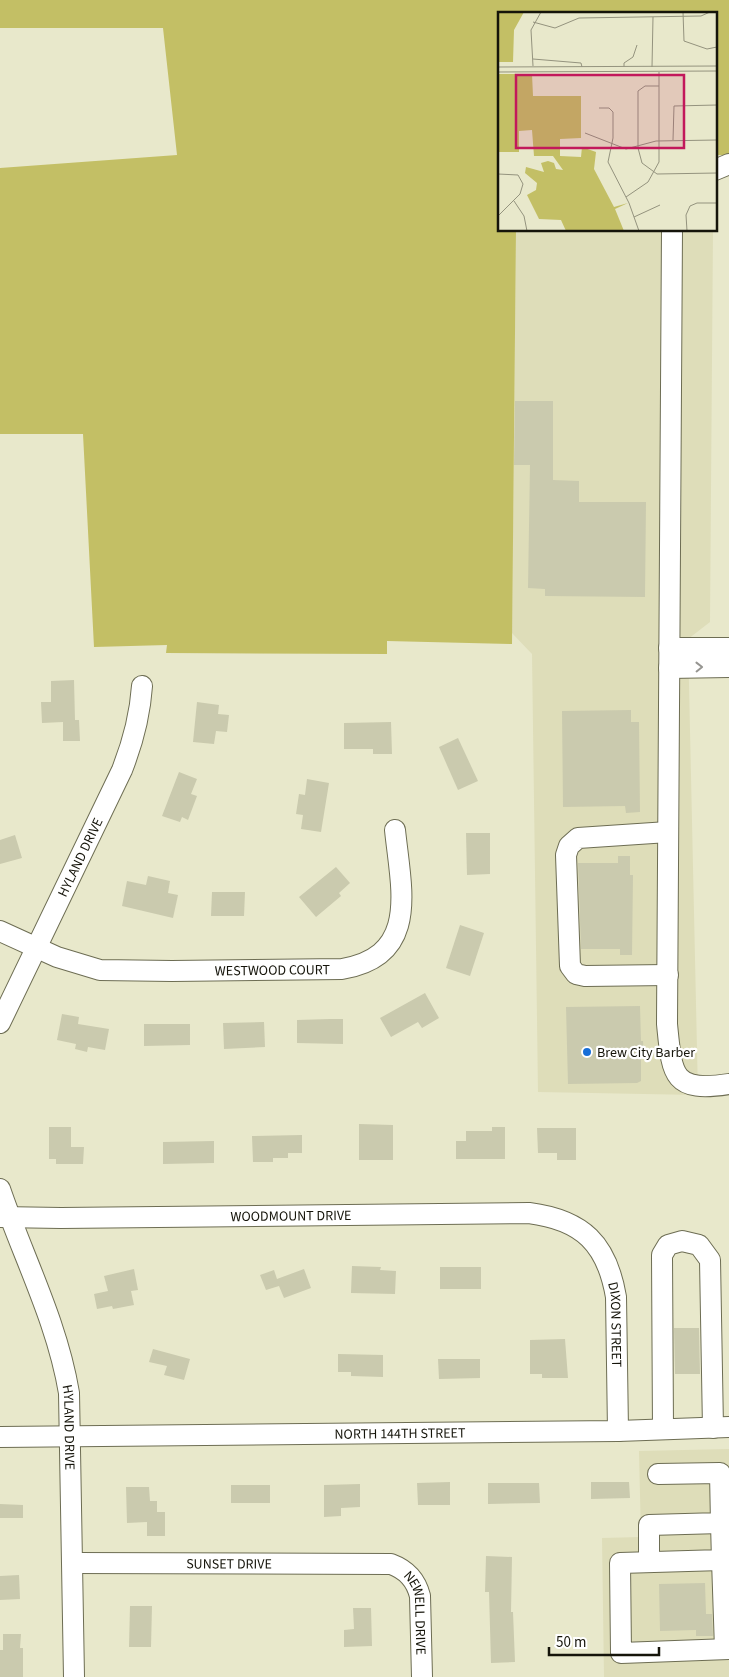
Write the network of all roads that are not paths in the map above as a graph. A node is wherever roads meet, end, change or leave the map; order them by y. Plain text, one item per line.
1 (729, 164) edge
2 (716, 170) edge
3 (672, 231) edge
4 (729, 648) edge
5 (669, 658) junction
6 (729, 667) edge
7 (142, 686) dead end
8 (394, 830) dead end
9 (668, 832) junction
10 (0, 931) edge
11 (35, 946) junction
12 (668, 975) junction
13 (0, 1023) edge
14 (729, 1084) edge
15 (0, 1189) edge
16 (6, 1217) edge
17 (580, 1230) joint
18 (721, 1427) edge
19 (663, 1429) junction
20 (618, 1431) junction
21 (72, 1436) junction
22 (0, 1437) edge
23 (658, 1474) dead end
24 (725, 1523) edge
25 (722, 1560) junction
26 (649, 1562) junction
27 (74, 1563) junction
28 (386, 1564) joint
29 (727, 1649) edge
30 (74, 1677) edge
31 (422, 1677) edge

1 - 2 street
3 - 5 street
4 - 5 street
5 -> 6 street
5 - 9 street
7 - 11 street, HYLAND DRIVE
8 - 11 street, WESTWOOD COURT
9 - 12 street
9 - 12 street
10 - 11 street, WESTWOOD COURT
11 - 13 street, HYLAND DRIVE
12 - 14 street
15 - 16 street, HYLAND DRIVE
16 - 17 street, WOODMOUNT DRIVE
16 - 21 street, HYLAND DRIVE
17 - 20 street, DIXON STREET
18 - 19 street, NORTH 144TH STREET
18 - 19 street
19 - 20 street, NORTH 144TH STREET
20 - 21 street, NORTH 144TH STREET
21 - 22 street, NORTH 144TH STREET
21 - 27 street, HYLAND DRIVE
23 - 24 street
24 - 25 street
24 - 26 street
25 - 26 street
25 - 29 street
26 - 29 street
27 - 28 street, SUNSET DRIVE
27 - 30 street, HYLAND DRIVE
28 - 31 street, NEWELL DRIVE

